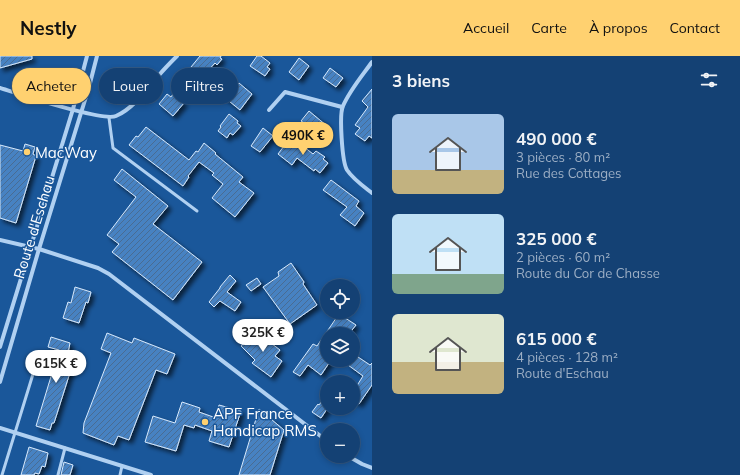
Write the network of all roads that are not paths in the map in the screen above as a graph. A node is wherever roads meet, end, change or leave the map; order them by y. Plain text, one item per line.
1 (87, 56) edge
2 (97, 56) edge
3 (177, 56) edge
4 (372, 62) edge
5 (0, 88) edge
6 (342, 107) junction
7 (72, 109) junction
8 (269, 110) dead end
9 (82, 112) junction
10 (109, 118) junction
11 (372, 193) edge
12 (197, 211) dead end
13 (0, 240) edge
14 (30, 247) junction
15 (39, 249) junction
16 (0, 347) edge
17 (37, 361) dead end
18 (0, 382) edge
19 (0, 428) edge
20 (14, 432) junction
21 (320, 436) edge
22 (66, 448) junction
23 (360, 463) edge
24 (122, 466) junction
25 (372, 468) edge
26 (2, 475) edge
27 (58, 475) edge
28 (120, 475) edge
29 (151, 475) edge

1 - 7 street, Route d'Eschau
2 - 9 street, Route d'Eschau
3 - 10 street
4 - 6 street
5 - 7 street
6 - 8 street
6 - 11 street
7 - 9 street
7 - 14 street, Route d'Eschau
9 - 10 street
9 - 15 street, Route d'Eschau
10 - 12 lane
13 - 14 street
14 - 15 street
14 - 16 street, Route d'Eschau
15 - 18 street, Route d'Eschau
15 - 21 street
17 - 20 lane
19 - 20 street
20 - 22 street
20 - 26 lane
22 - 24 street
22 - 27 lane
23 - 25 street
24 - 28 lane
24 - 29 street

